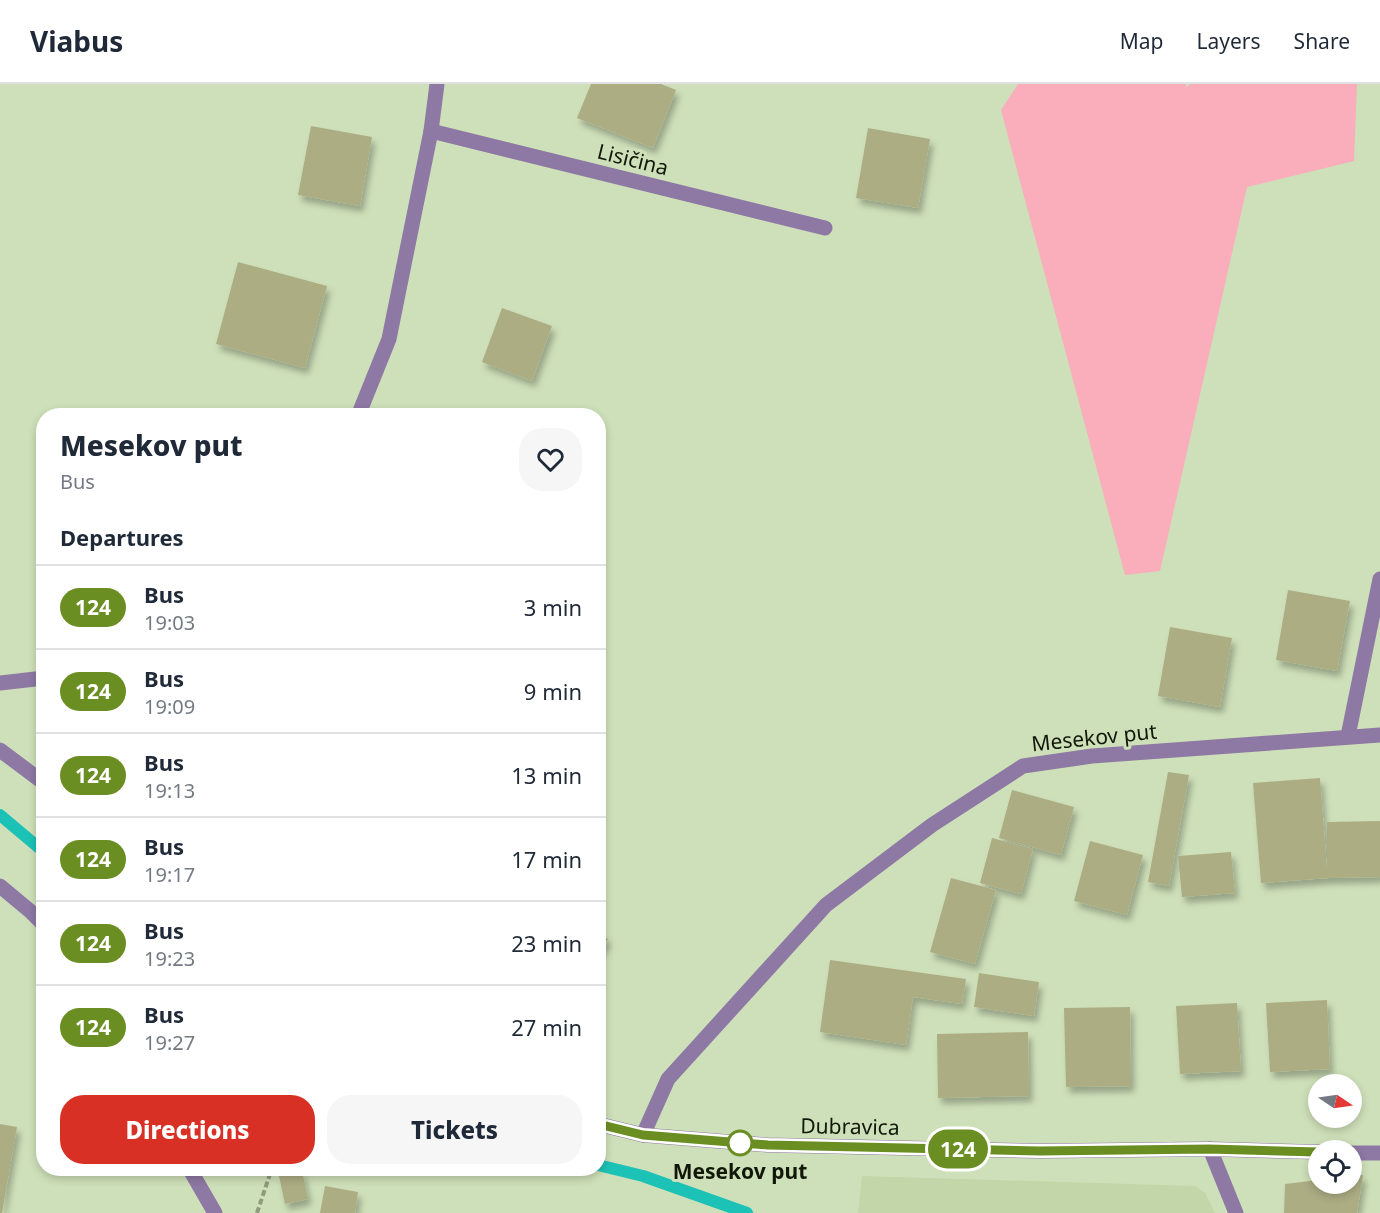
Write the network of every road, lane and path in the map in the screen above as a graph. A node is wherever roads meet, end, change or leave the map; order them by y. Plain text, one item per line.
1 (437, 84) edge
2 (430, 131) junction
3 (825, 228) dead end
4 (361, 408) edge
5 (1380, 579) edge
6 (36, 679) edge
7 (0, 683) edge
8 (1380, 735) edge
9 (1348, 736) junction
10 (0, 750) edge
11 (36, 777) edge
12 (0, 886) edge
13 (36, 916) edge
14 (606, 1126) edge
15 (643, 1135) junction
16 (1209, 1149) junction
17 (1308, 1152) edge
18 (1362, 1153) edge
19 (1380, 1154) edge
20 (194, 1176) edge
21 (269, 1176) edge
22 (215, 1213) edge
23 (257, 1213) edge
24 (1236, 1213) edge

1 - 2 street
2 - 3 street, Lisičina
2 - 4 street
5 - 9 street
6 - 7 street
8 - 9 street, Mesekov put
9 - 15 street, Mesekov put
10 - 11 street
12 - 13 street
14 - 15 street, Dubravica
15 - 16 street, Dubravica
16 - 17 street, Dubravica
16 - 24 street
18 - 19 street
20 - 22 street
21 - 23 path

